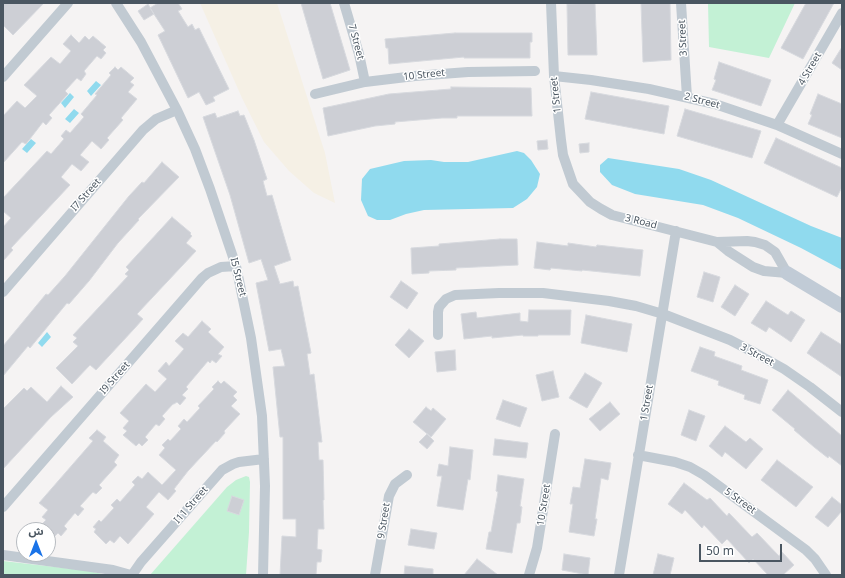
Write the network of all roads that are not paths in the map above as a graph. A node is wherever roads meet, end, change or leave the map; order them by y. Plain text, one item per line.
1 (68, 3) edge
2 (116, 3) edge
3 (344, 3) edge
4 (551, 3) edge
5 (681, 3) edge
6 (842, 13) edge
7 (535, 71) dead end
8 (554, 76) junction
9 (3, 77) edge
10 (365, 82) junction
11 (315, 94) dead end
12 (687, 97) junction
13 (177, 110) junction
14 (777, 125) junction
15 (842, 154) edge
16 (573, 184) joint
17 (676, 231) junction
18 (717, 242) junction
19 (236, 266) junction
20 (787, 273) junction
21 (3, 292) edge
22 (842, 306) edge
23 (663, 314) junction
24 (438, 335) dead end
25 (842, 412) edge
26 (555, 434) dead end
27 (638, 455) junction
28 (264, 459) junction
29 (407, 475) dead end
30 (3, 507) edge
31 (5, 553) edge
32 (132, 575) edge
33 (263, 575) edge
34 (375, 575) edge
35 (529, 575) edge
36 (619, 575) edge
37 (826, 575) edge

1 - 9 street
2 - 13 street, I5 Street
3 - 10 street, 7 Street
4 - 8 street, 1 Street
5 - 12 street, 3 Street
6 - 14 street, 4 Street
7 - 10 street, 10 Street
8 - 12 street, 2 Street
8 - 16 street, 1 Street
10 - 11 street, 10 Street
12 - 14 street, 2 Street
13 - 19 street, I5 Street
13 - 21 street, I7 Street
14 - 15 street, 2 Street
16 - 17 street, 3 Road
17 - 18 street, 3 Road
17 - 23 street, 1 Street
18 - 20 street, 3 Road
18 - 20 street, 3 Road
19 - 28 street, I5 Street
19 - 30 street, I9 Street
20 - 22 street, 3 Road
23 - 24 street
23 - 25 street, 3 Street
23 - 27 street, 1 Street
26 - 35 street, 10 Street
27 - 36 street, 1 Street
27 - 37 street, 5 Street
28 - 32 street, I11 Street
28 - 33 street, I5 Street
29 - 34 street, 9 Street
31 - 32 street

